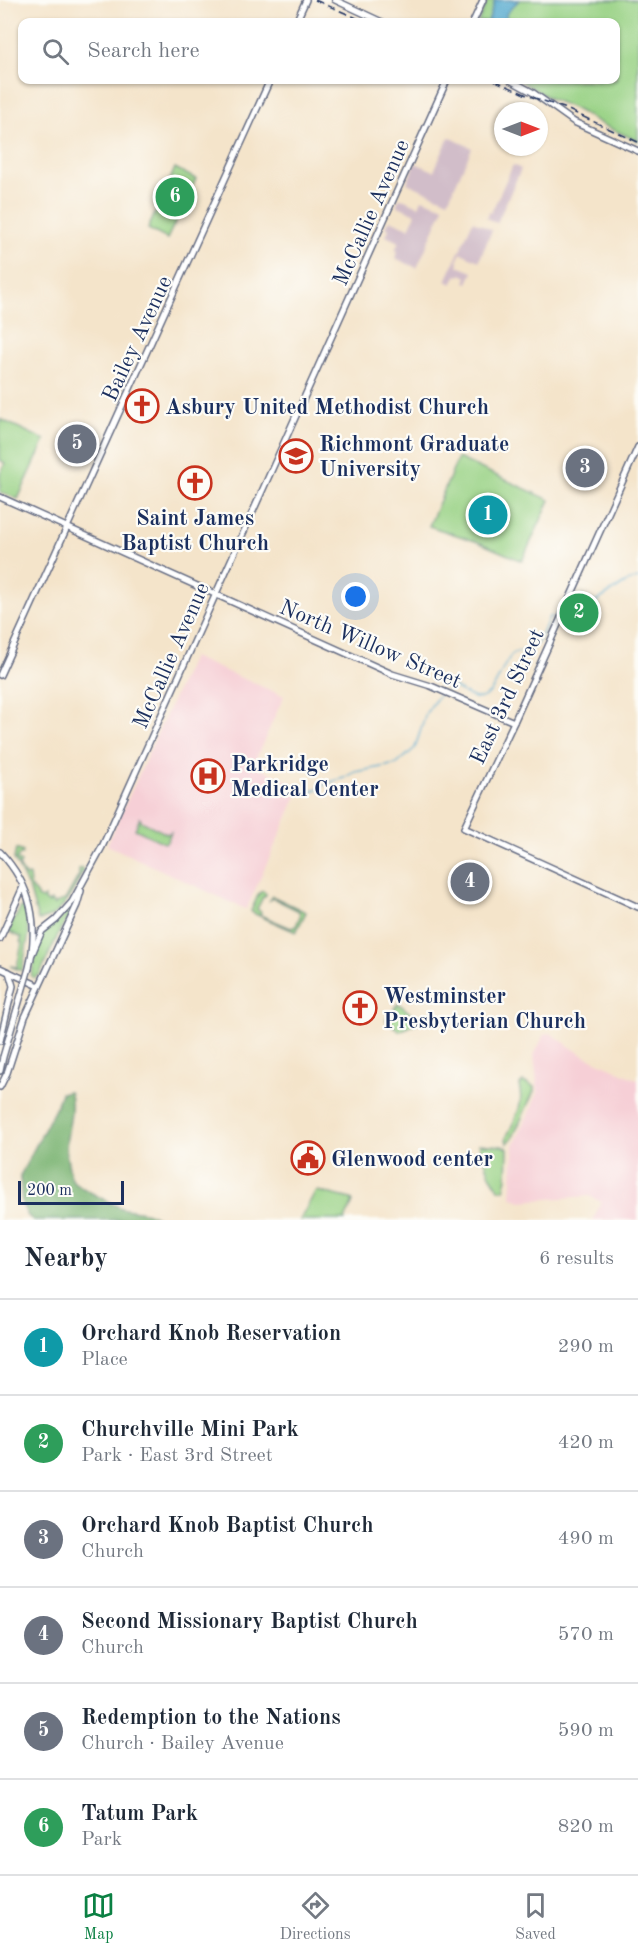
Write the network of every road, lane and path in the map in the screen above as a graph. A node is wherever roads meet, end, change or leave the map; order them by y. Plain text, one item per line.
1 (306, 0) edge
2 (334, 0) edge
3 (483, 0) edge
4 (298, 18) edge
5 (373, 18) edge
6 (475, 18) edge
7 (268, 84) edge
8 (445, 84) edge
9 (516, 84) edge
10 (638, 151) edge
11 (638, 447) edge
12 (0, 497) edge
13 (68, 527) junction
14 (215, 594) junction
15 (0, 675) edge
16 (514, 722) junction
17 (0, 852) edge
18 (83, 884) junction
19 (23, 887) junction
20 (31, 907) junction
21 (638, 907) edge
22 (14, 908) junction
23 (64, 911) junction
24 (34, 926) junction
25 (0, 939) edge
26 (32, 954) junction
27 (0, 968) edge
28 (9, 972) junction
29 (39, 986) junction
30 (0, 1041) edge
31 (3, 1057) junction
32 (0, 1066) edge
33 (0, 1071) edge
34 (0, 1087) edge

1 - 4 main road
2 - 5 main road
3 - 6 main road
7 - 13 main road, Bailey Avenue
8 - 14 main road, McCallie Avenue
9 - 10 main road
11 - 16 main road, East 3rd Street
12 - 13 main road, North Willow Street
13 - 14 main road, North Willow Street
13 - 15 main road, Bailey Avenue
14 - 16 main road, North Willow Street
14 - 18 main road, McCallie Avenue
16 - 21 main road, East 3rd Street
17 - 19 main road
18 - 23 main road, McCallie Avenue
18 - 29 main road
19 - 20 main road
19 - 22 main road
20 - 22 main road
20 - 24 main road
22 - 25 main road
23 - 24 main road, McCallie Avenue
23 - 26 main road, McCallie Avenue
24 - 26 main road
26 - 31 main road, bridge
27 - 28 main road
28 - 29 main road
28 - 30 main road
29 - 34 main road
31 - 32 main road
31 - 33 main road

